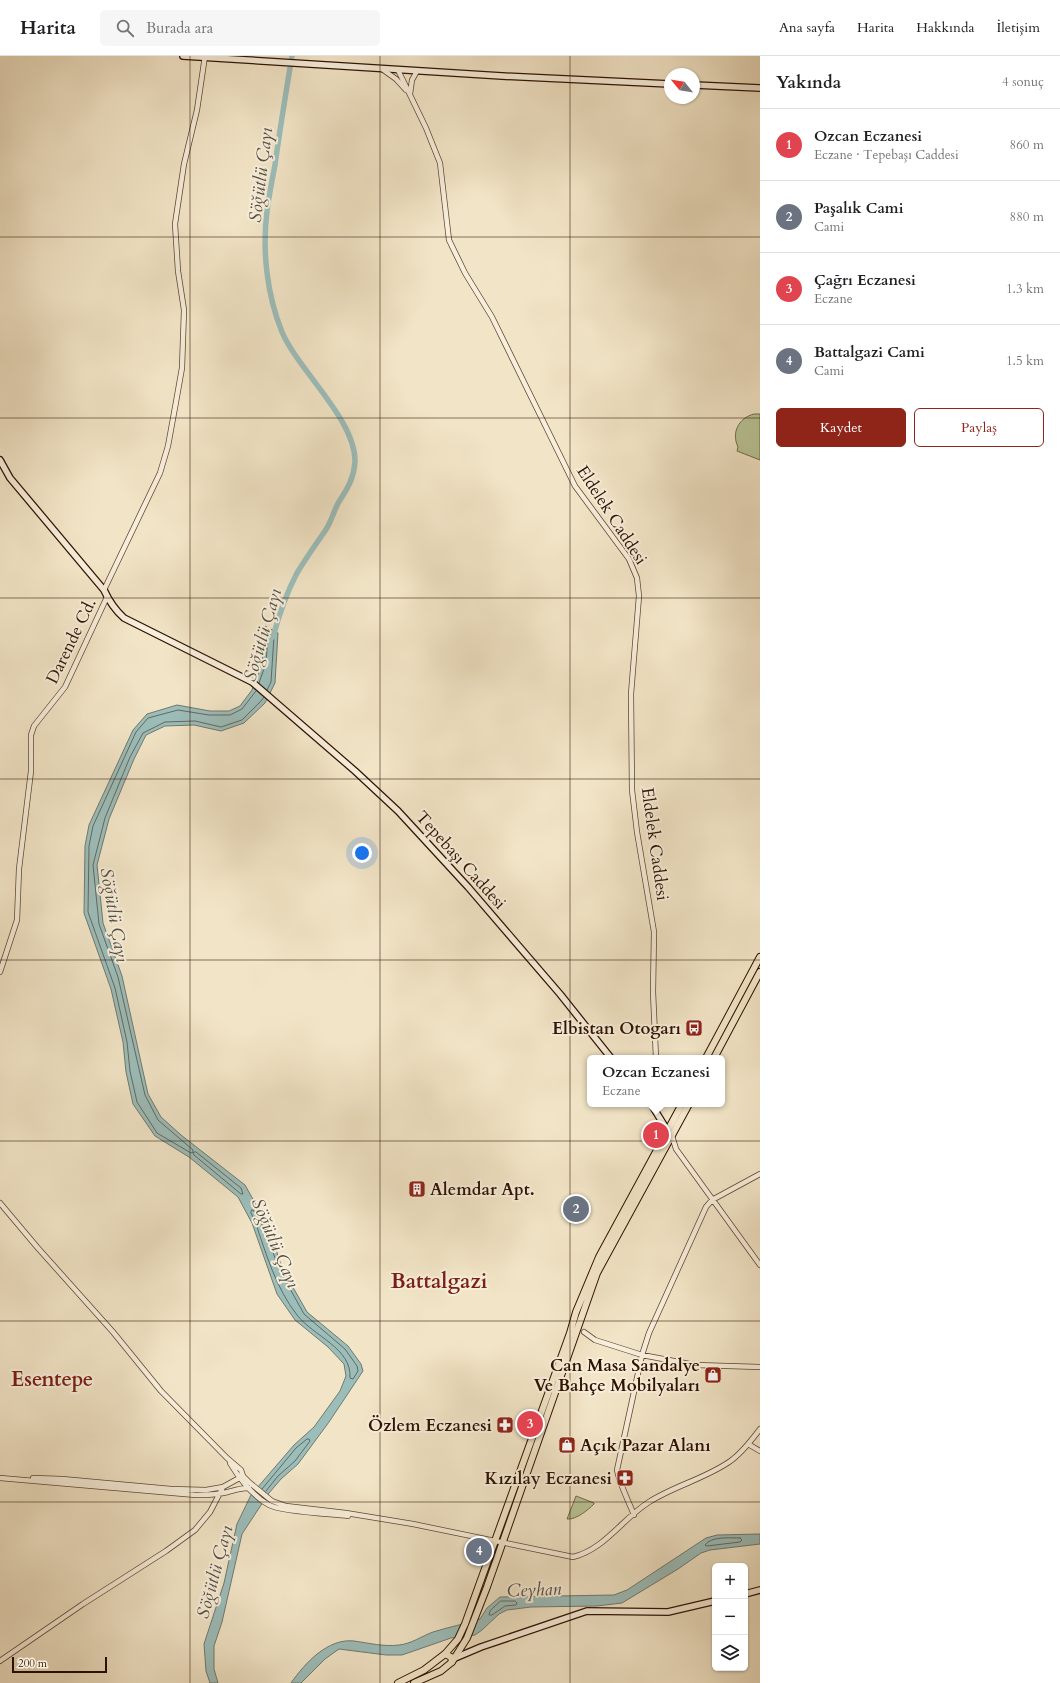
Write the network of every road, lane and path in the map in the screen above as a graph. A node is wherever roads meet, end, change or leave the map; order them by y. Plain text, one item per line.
1 (183, 56) edge
2 (205, 57) edge
3 (382, 69) junction
4 (398, 70) junction
5 (417, 70) junction
6 (664, 84) edge
7 (700, 85) edge
8 (760, 88) edge
9 (410, 95) junction
10 (0, 460) edge
11 (104, 590) junction
12 (107, 597) junction
13 (760, 957) edge
14 (0, 972) edge
15 (760, 972) edge
16 (609, 1055) edge
17 (656, 1055) edge
18 (708, 1055) edge
19 (716, 1055) edge
20 (656, 1107) edge
21 (680, 1107) edge
22 (687, 1107) edge
23 (668, 1130) junction
24 (672, 1136) junction
25 (760, 1174) edge
26 (712, 1200) junction
27 (0, 1203) edge
28 (760, 1265) edge
29 (584, 1332) dead end
30 (642, 1356) junction
31 (760, 1367) edge
32 (760, 1429) edge
33 (748, 1444) junction
34 (760, 1451) edge
35 (241, 1476) junction
36 (0, 1477) edge
37 (250, 1485) junction
38 (223, 1487) junction
39 (221, 1493) junction
40 (634, 1515) junction
41 (498, 1542) junction
42 (760, 1590) edge
43 (748, 1593) edge
44 (712, 1602) edge
45 (442, 1656) junction
46 (454, 1660) junction
47 (0, 1661) edge
48 (446, 1668) junction
49 (398, 1683) edge
50 (414, 1683) edge

1 - 2 main road
2 - 3 main road
2 - 11 street
3 - 4 main road
3 - 9 street
4 - 5 main road
4 - 9 street, Eldelek Caddesi
5 - 6 main road
5 - 9 street
7 - 8 main road
9 - 17 street, Eldelek Caddesi
10 - 11 main road, Tepebaşı Caddesi
11 - 12 main road, Tepebaşı Caddesi
12 - 14 street, Darende Cd.
12 - 16 main road, Tepebaşı Caddesi
13 - 18 main road
15 - 19 main road
20 - 23 main road
21 - 23 main road
22 - 24 main road
23 - 24 main road
23 - 41 main road
24 - 26 street
24 - 41 main road
25 - 26 street
26 - 28 street
26 - 30 street
27 - 35 street
29 - 30 street
30 - 31 street
30 - 40 street
32 - 33 street
33 - 34 street
33 - 40 street
35 - 37 street
35 - 38 street
36 - 38 street
36 - 39 street
37 - 39 street
37 - 41 street
38 - 39 street
39 - 47 street
40 - 41 street
41 - 45 main road
41 - 46 main road
42 - 43 main road
44 - 46 main road
45 - 46 main road
45 - 48 main road
45 - 49 main road
46 - 48 main road
48 - 50 main road

